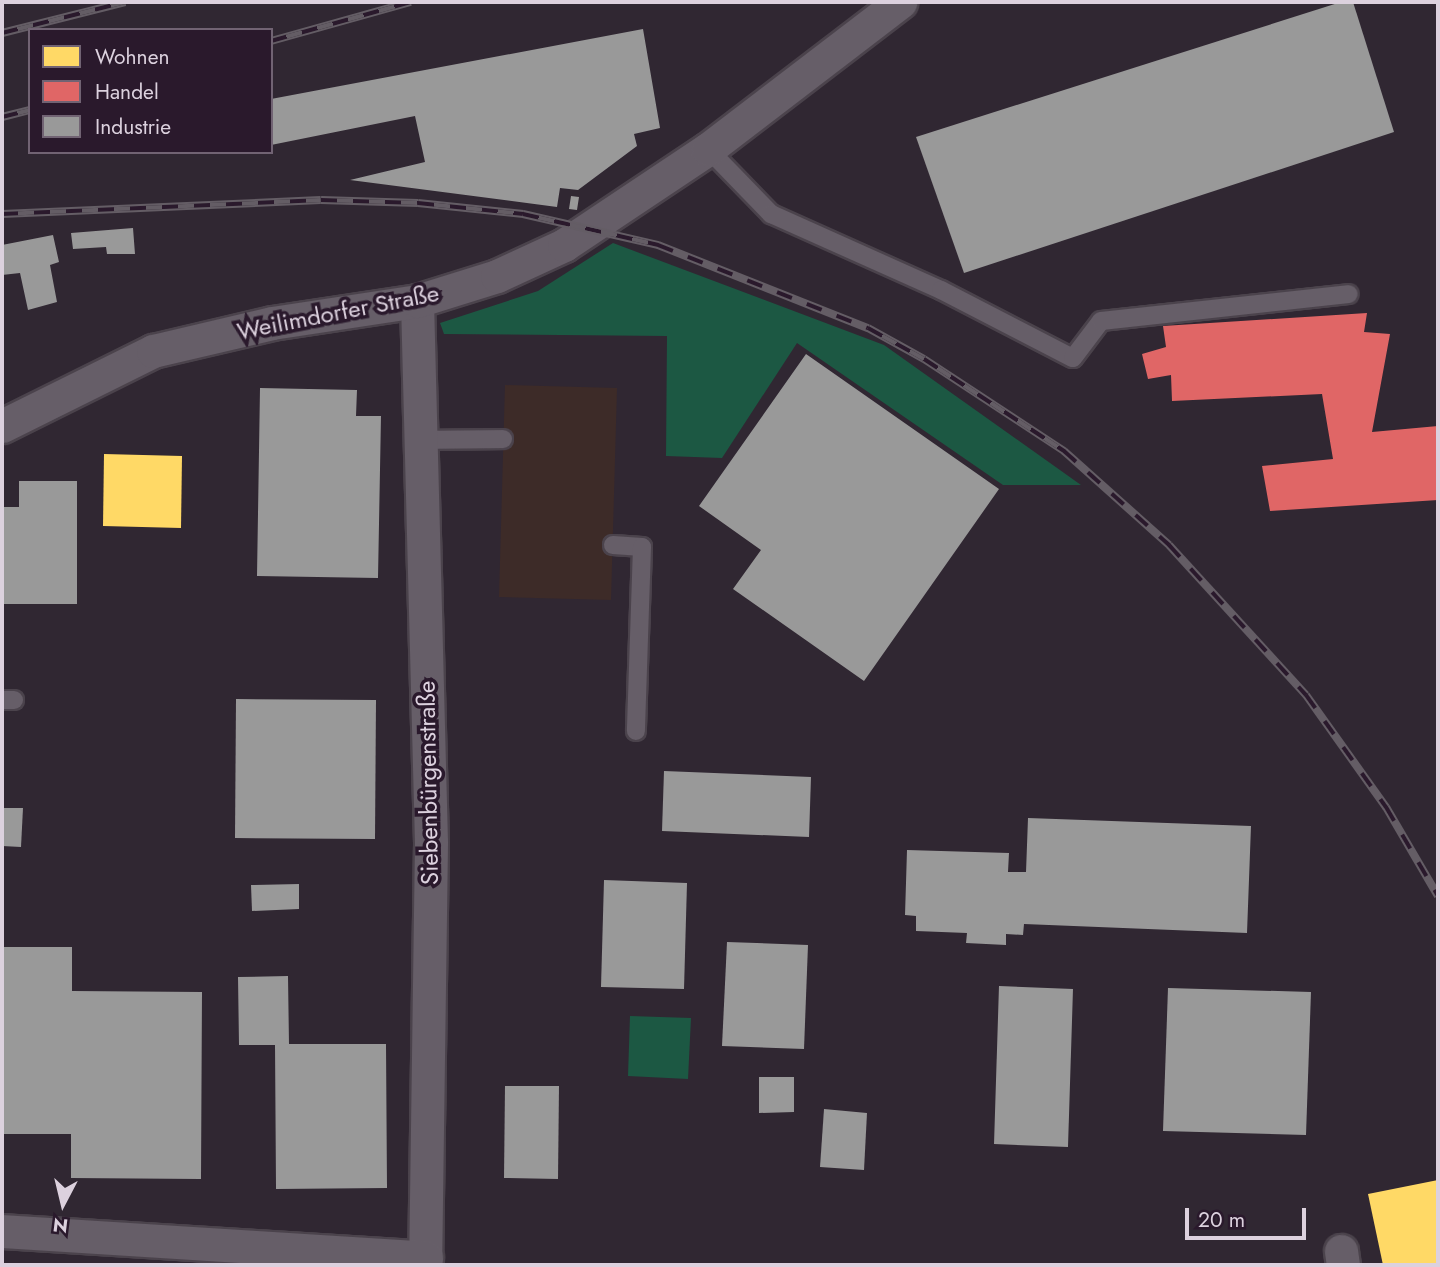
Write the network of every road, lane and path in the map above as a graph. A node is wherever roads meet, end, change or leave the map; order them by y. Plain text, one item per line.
1 (900, 2) edge
2 (708, 149) junction
3 (1349, 293) dead end
4 (417, 301) junction
5 (2, 426) edge
6 (503, 439) dead end
7 (421, 440) junction
8 (612, 545) dead end
9 (636, 731) dead end
10 (2, 1231) edge
11 (425, 1262) edge

1 - 2 street, Weilimdorfer Straße
2 - 3 lane
2 - 4 street, Weilimdorfer Straße
4 - 5 street, Weilimdorfer Straße
4 - 7 street, Siebenbürgenstraße
6 - 7 lane
7 - 11 street, Siebenbürgenstraße
8 - 9 lane
10 - 11 street

